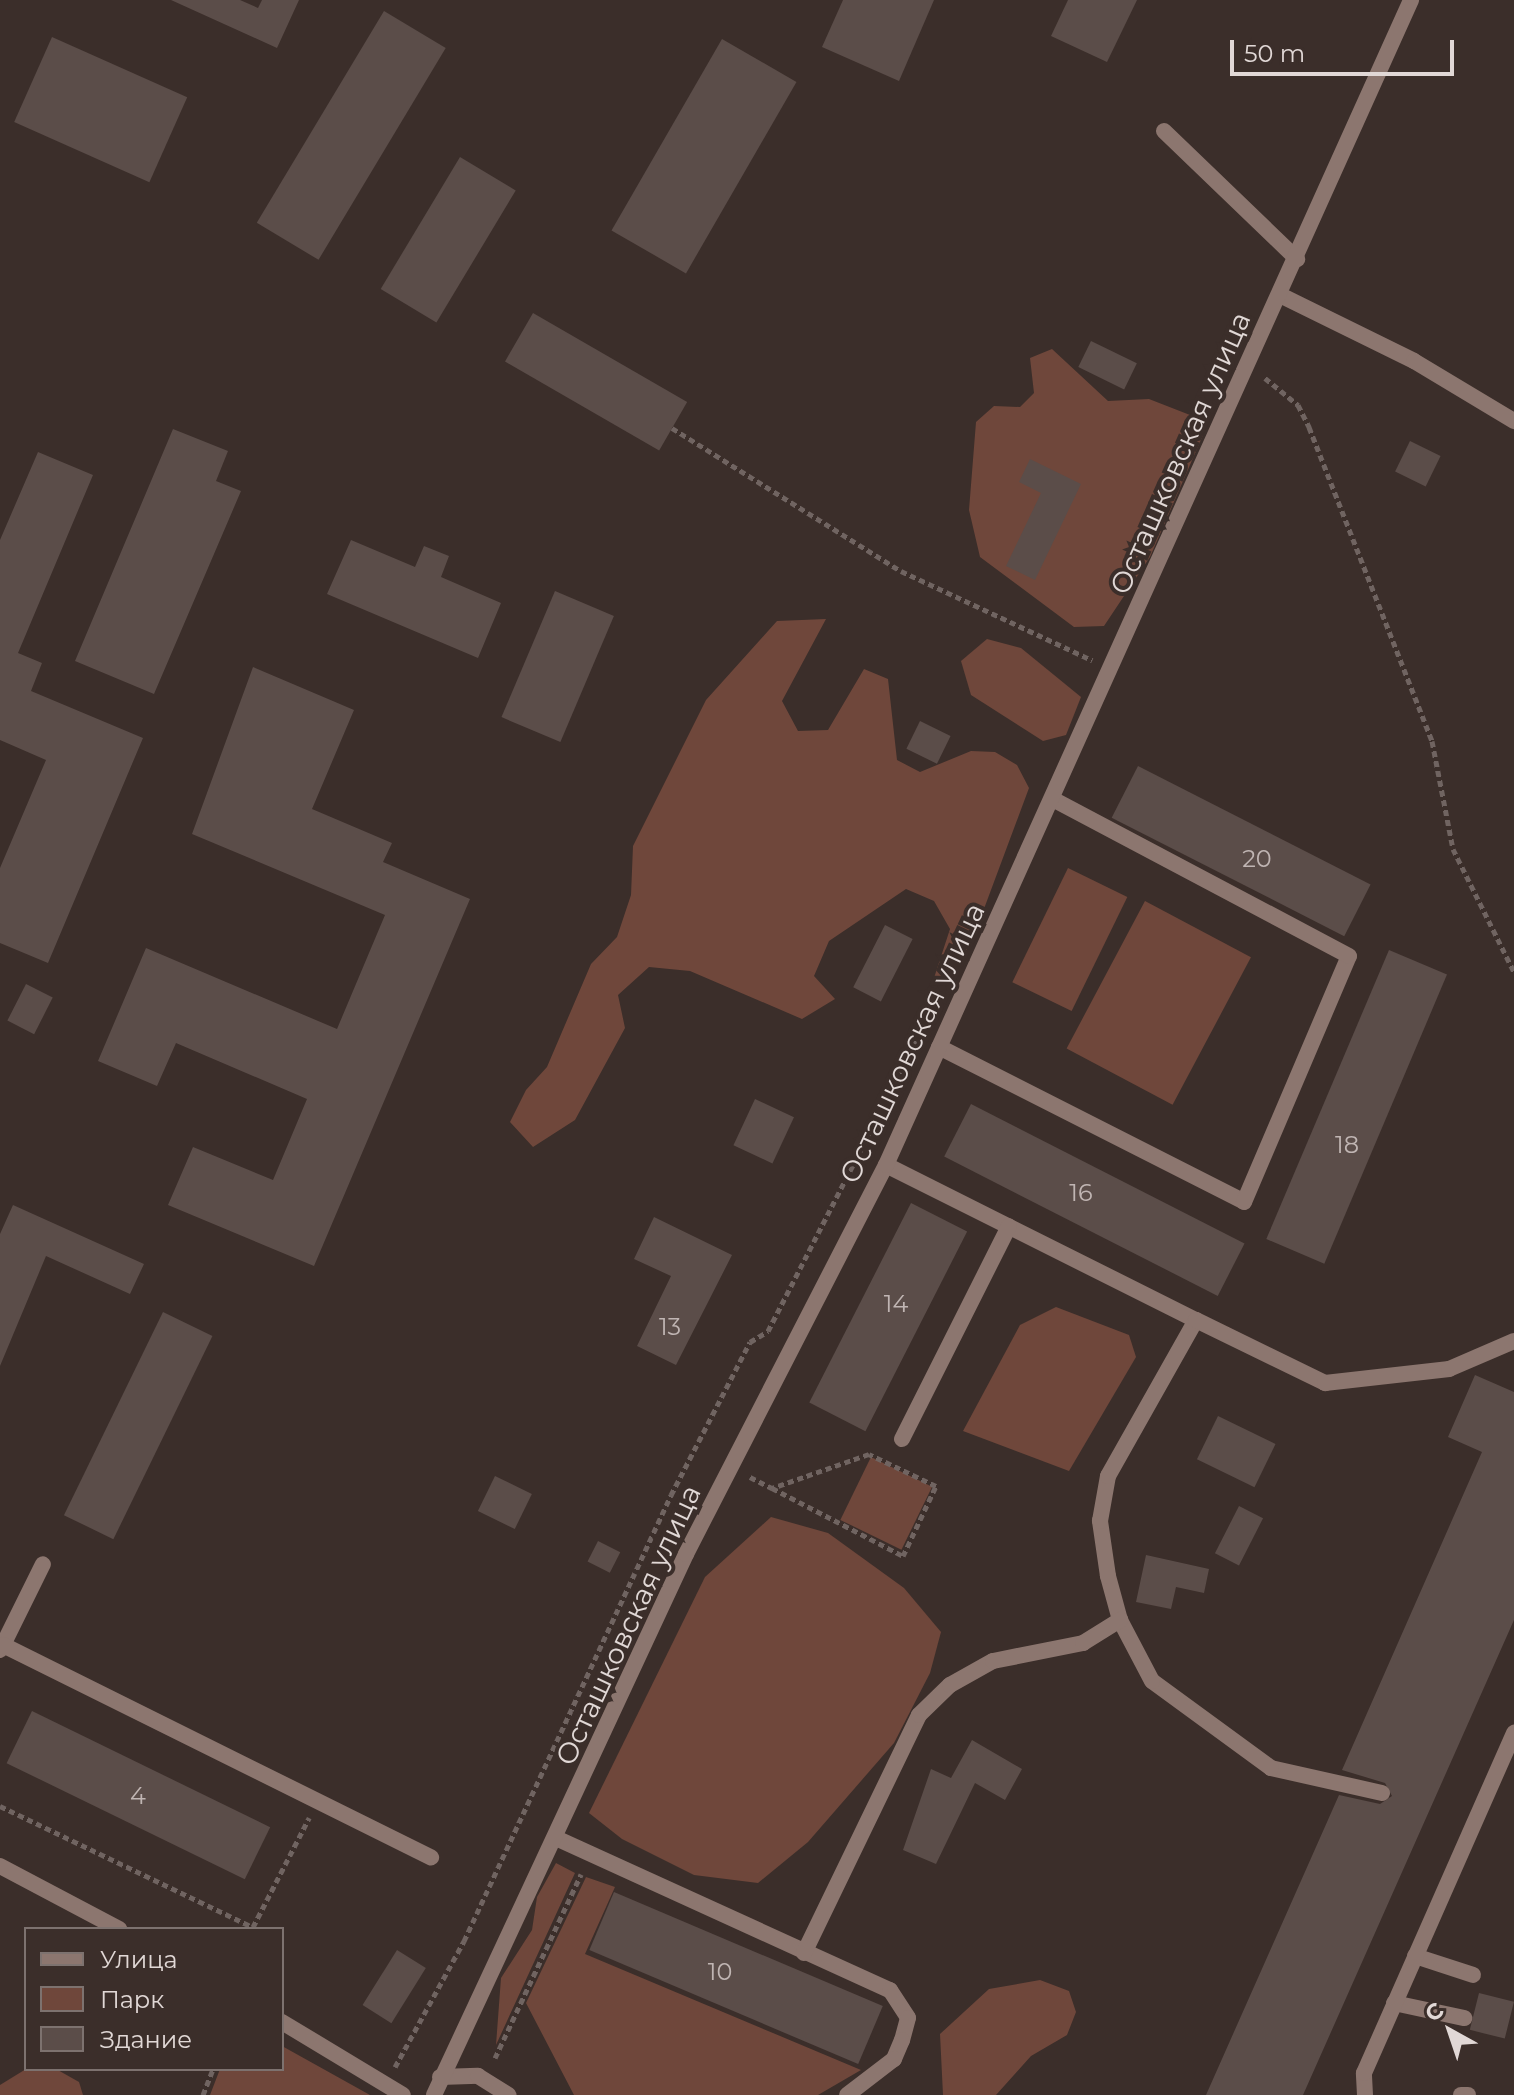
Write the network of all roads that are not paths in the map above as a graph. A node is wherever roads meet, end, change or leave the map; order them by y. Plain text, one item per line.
1 (1411, 0) edge
2 (1164, 131) dead end
3 (1297, 259) junction
4 (1280, 295) junction
5 (1514, 421) edge
6 (1052, 799) junction
7 (939, 1047) junction
8 (886, 1165) junction
9 (1009, 1226) junction
10 (1196, 1320) junction
11 (1514, 1341) edge
12 (902, 1439) dead end
13 (43, 1564) dead end
14 (1120, 1620) junction
15 (1, 1647) edge
16 (1514, 1733) edge
17 (1382, 1793) dead end
18 (558, 1839) junction
19 (431, 1857) dead end
20 (0, 1866) edge
21 (115, 1927) edge
22 (804, 1953) junction
23 (1415, 1956) junction
24 (1473, 1975) dead end
25 (1394, 2003) junction
26 (1464, 2018) dead end
27 (284, 2023) edge
28 (440, 2077) junction
29 (403, 2095) edge
30 (434, 2095) edge
31 (508, 2095) edge
32 (847, 2095) edge
33 (1365, 2095) edge
34 (1461, 2095) edge
35 (1468, 2095) edge

1 - 3 street, Осташковская улица
2 - 3 street
3 - 4 street, Осташковская улица
4 - 5 street
4 - 6 street, Осташковская улица
6 - 7 street, Осташковская улица
6 - 7 street
7 - 8 street, Осташковская улица
8 - 9 street
8 - 18 street, Осташковская улица
9 - 10 street
9 - 12 street
10 - 11 street
10 - 14 street
13 - 15 street
14 - 17 street
14 - 22 street
15 - 19 street
16 - 23 street
18 - 22 street
18 - 28 street, Осташковская улица
20 - 21 street
22 - 32 street
23 - 24 street
23 - 25 street
25 - 26 street
25 - 33 street
27 - 29 street
28 - 30 street, Осташковская улица
28 - 31 street
34 - 35 street

